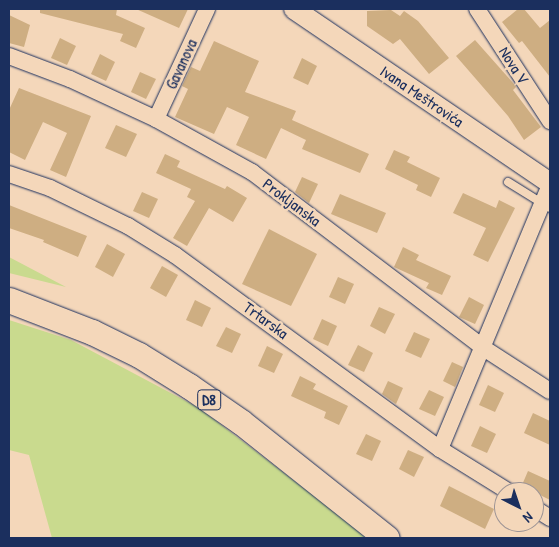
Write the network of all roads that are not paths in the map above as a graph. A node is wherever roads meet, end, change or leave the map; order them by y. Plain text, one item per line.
1 (206, 9) edge
2 (296, 9) edge
3 (477, 9) edge
4 (9, 56) edge
5 (156, 119) junction
6 (550, 121) edge
7 (9, 174) edge
8 (508, 182) dead end
9 (550, 184) edge
10 (547, 205) edge
11 (9, 300) edge
12 (485, 349) junction
13 (550, 391) edge
14 (440, 449) junction
15 (494, 483) edge
16 (387, 538) edge

1 - 5 street, Gavanova
2 - 9 street, Ivana Meštrovića
3 - 6 street, Nova V
4 - 5 street, Prokljanska
5 - 12 street, Prokljanska
7 - 14 street, Trtarska
8 - 10 lane
9 - 10 street
10 - 12 street
11 - 16 main road, D8
12 - 13 street, Prokljanska
12 - 14 street
14 - 15 street, Trtarska

